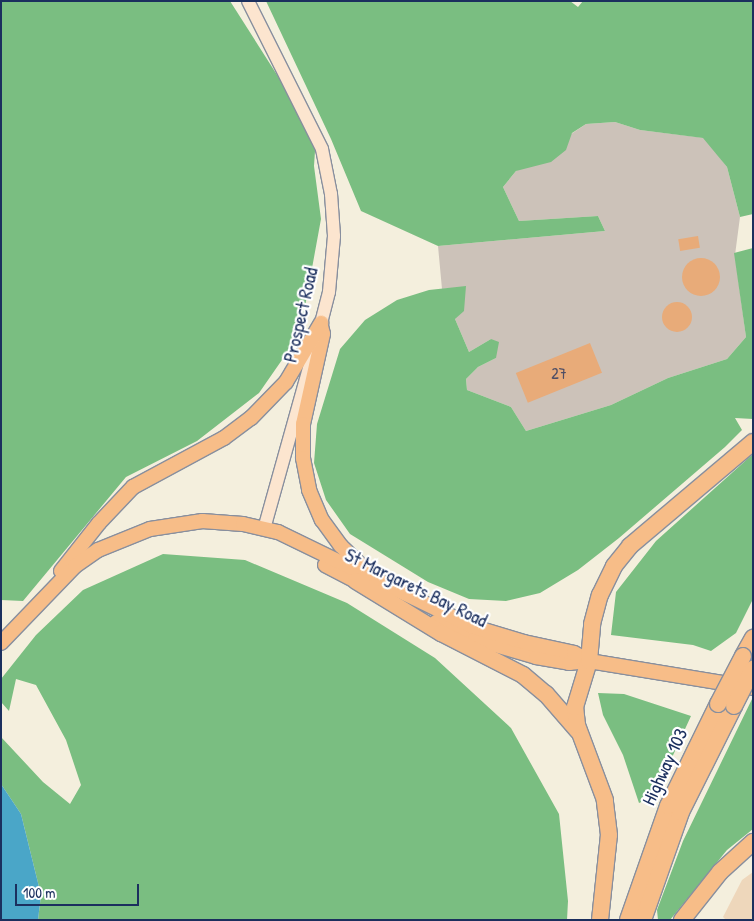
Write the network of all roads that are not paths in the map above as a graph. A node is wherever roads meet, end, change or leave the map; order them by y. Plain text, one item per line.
1 (248, 1) edge
2 (321, 323) junction
3 (753, 442) edge
4 (264, 529) junction
5 (356, 582) junction
6 (392, 587) junction
7 (27, 614) junction
8 (753, 638) edge
9 (1, 643) edge
10 (589, 661) junction
11 (753, 670) edge
12 (737, 683) junction
13 (753, 683) edge
14 (753, 688) edge
15 (726, 705) junction
16 (584, 741) junction
17 (753, 842) edge
18 (600, 920) edge
19 (628, 920) edge
20 (643, 920) edge
21 (682, 920) edge

1 - 2 main road, Prospect Road
2 - 4 main road, Prospect Road
2 - 6 main road
2 - 7 main road
3 - 10 highway
4 - 5 main road, St Margarets Bay Road
4 - 6 main road, St Margarets Bay Road
4 - 7 main road, St Margarets Bay Road
5 - 10 main road, St Margarets Bay Road
5 - 16 highway
6 - 10 main road, St Margarets Bay Road
7 - 9 main road, St Margarets Bay Road
8 - 15 highway, Highway 103, bridge
10 - 12 main road, St Margarets Bay Road
10 - 16 highway
11 - 15 highway, Highway 103, bridge
12 - 13 main road, St Margarets Bay Road
12 - 14 main road, St Margarets Bay Road
15 - 19 highway, Highway 103
15 - 20 highway, Highway 103
16 - 18 highway
17 - 21 highway

